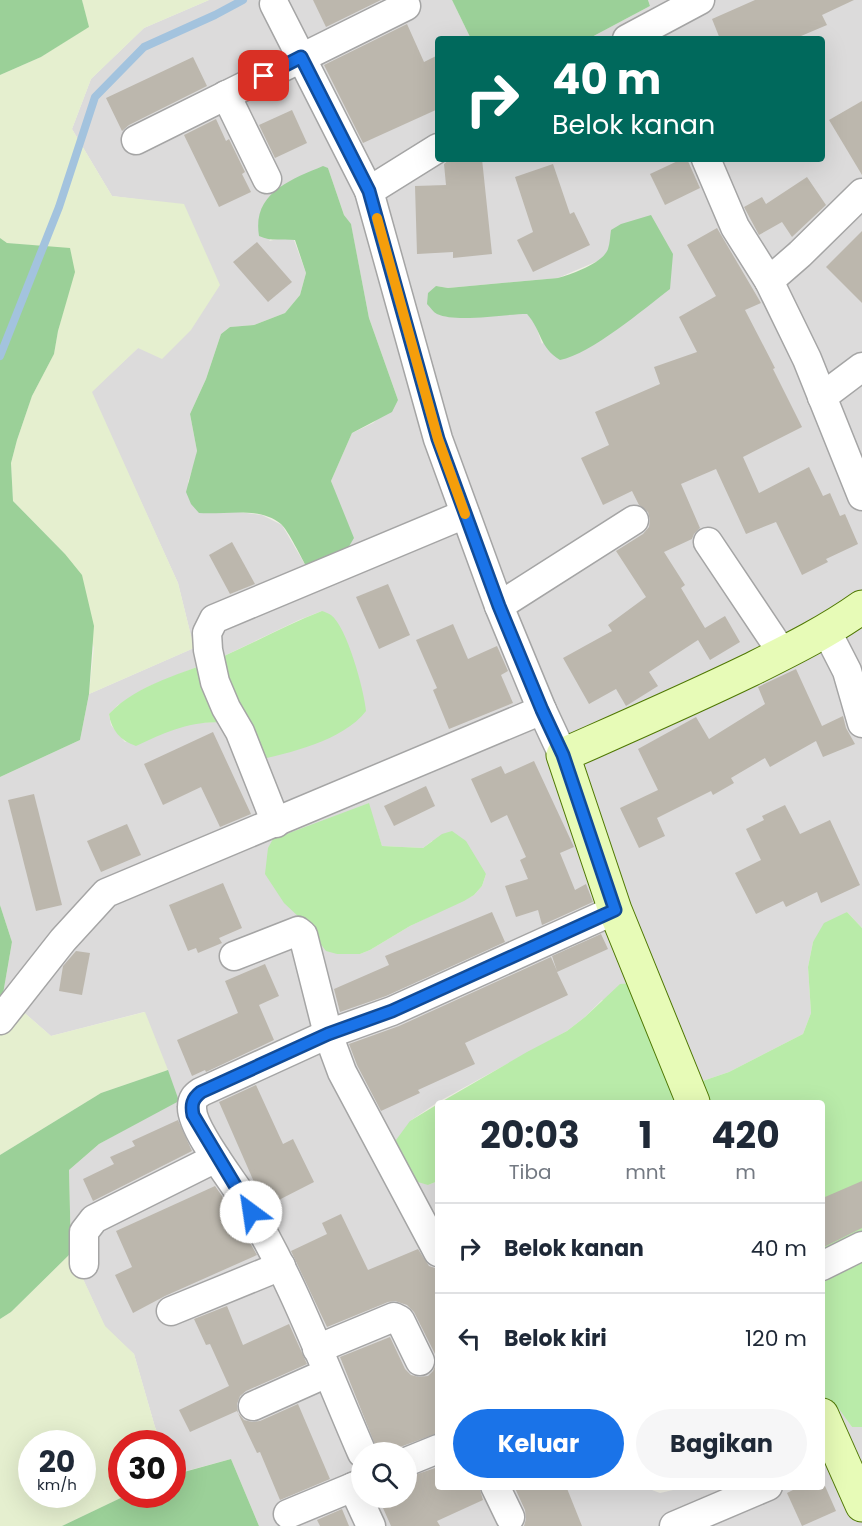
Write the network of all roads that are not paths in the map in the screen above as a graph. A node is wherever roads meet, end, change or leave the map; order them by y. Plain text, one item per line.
1 (700, 0) edge
2 (274, 4) dead end
3 (406, 6) dead end
4 (633, 36) edge
5 (301, 57) junction
6 (226, 95) junction
7 (136, 140) dead end
8 (435, 150) edge
9 (707, 162) edge
10 (267, 179) dead end
11 (369, 191) junction
12 (862, 194) edge
13 (769, 281) junction
14 (862, 367) edge
15 (822, 397) junction
16 (862, 496) edge
17 (465, 514) junction
18 (634, 520) dead end
19 (708, 542) dead end
20 (499, 606) junction
21 (862, 607) edge
22 (826, 630) junction
23 (783, 654) junction
24 (542, 710) junction
25 (862, 723) edge
26 (563, 755) junction
27 (276, 823) junction
28 (615, 910) junction
29 (234, 956) dead end
30 (0, 1020) edge
31 (328, 1034) junction
32 (692, 1100) edge
33 (216, 1158) junction
34 (435, 1246) edge
35 (862, 1246) edge
36 (84, 1264) dead end
37 (825, 1264) edge
38 (281, 1266) junction
39 (171, 1311) dead end
40 (322, 1361) junction
41 (420, 1361) dead end
42 (253, 1406) dead end
43 (825, 1430) edge
44 (357, 1442) edge
45 (435, 1450) edge
46 (417, 1458) edge
47 (830, 1458) edge
48 (351, 1488) edge
49 (497, 1490) edge
50 (759, 1490) edge
51 (862, 1505) edge
52 (365, 1508) edge
53 (288, 1514) dead end
54 (510, 1516) dead end
55 (371, 1526) edge
56 (674, 1526) edge

1 - 4 street
2 - 5 street
3 - 5 street
5 - 6 street
5 - 11 street
6 - 7 street
6 - 10 street
8 - 11 street
9 - 13 street
11 - 17 street
12 - 13 street
13 - 15 street
14 - 15 street
15 - 16 street
17 - 20 street
17 - 27 street
18 - 20 street
19 - 23 street
20 - 24 street
21 - 22 street
22 - 23 street
22 - 25 street
23 - 26 street
24 - 26 street
24 - 27 street
26 - 28 street
27 - 30 street
28 - 31 street
28 - 32 street
29 - 31 street
31 - 33 street
31 - 34 street
33 - 36 street
33 - 38 street
35 - 37 street
38 - 39 street
38 - 40 street
40 - 41 street
40 - 42 street
40 - 44 street
43 - 47 street
45 - 46 street
47 - 51 street
48 - 53 street
49 - 54 street
50 - 56 street
52 - 55 street

